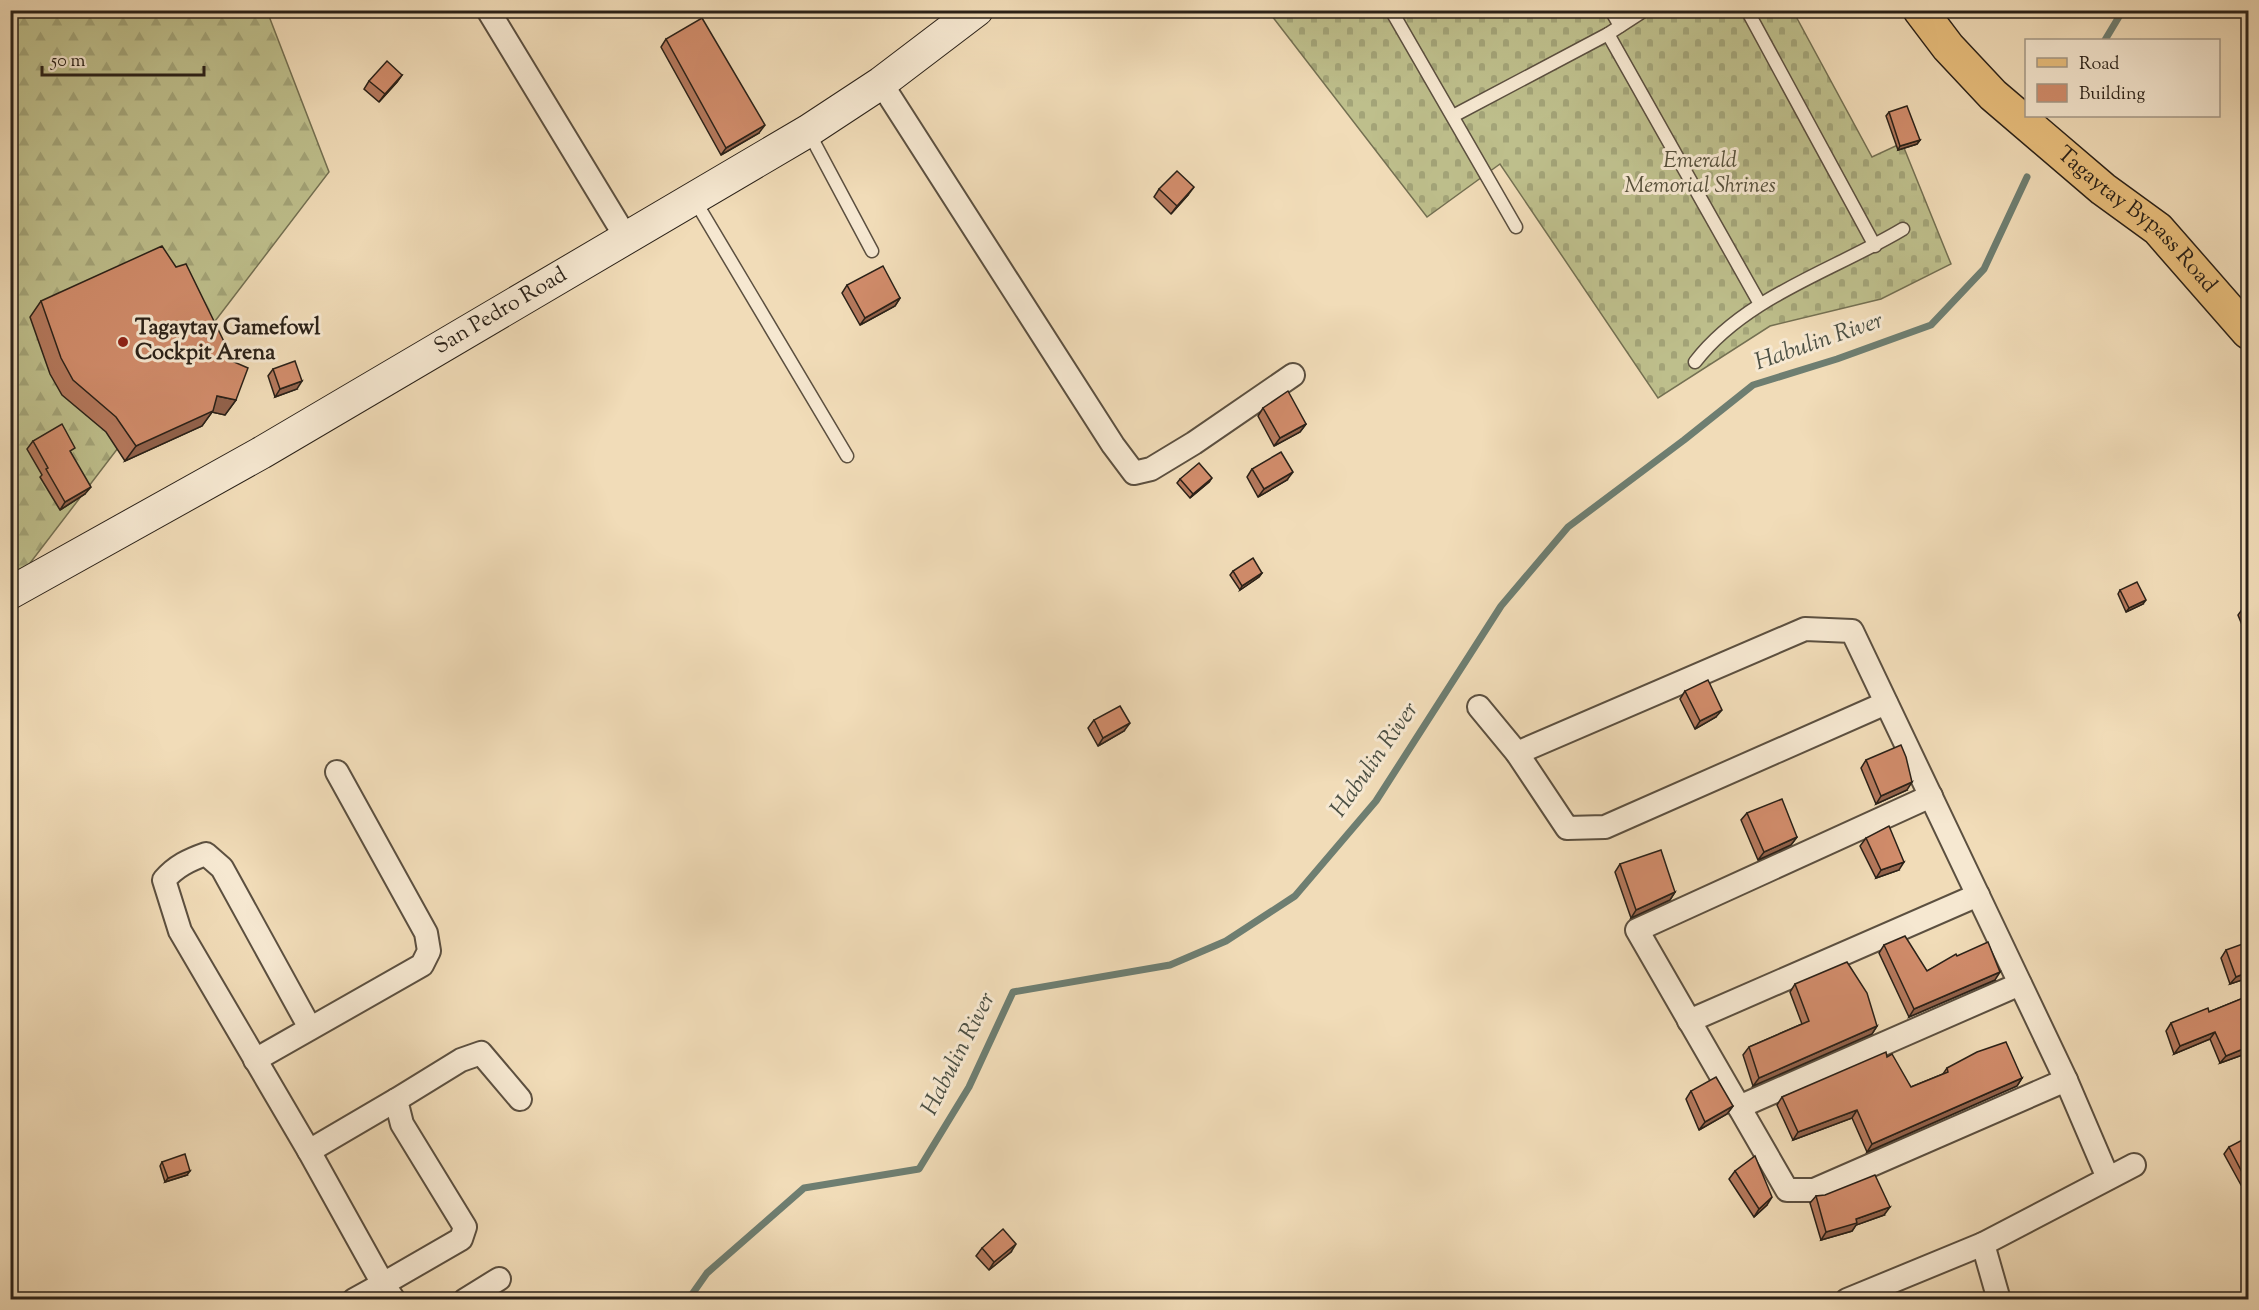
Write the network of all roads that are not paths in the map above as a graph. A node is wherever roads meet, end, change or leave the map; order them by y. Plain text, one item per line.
1 (488, 10) edge
2 (977, 10) edge
3 (1391, 10) edge
4 (1611, 10) edge
5 (1645, 10) edge
6 (1747, 10) edge
7 (1920, 10) edge
8 (1620, 26) junction
9 (1608, 34) junction
10 (881, 83) junction
11 (1453, 116) junction
12 (808, 131) junction
13 (694, 199) junction
14 (1516, 227) dead end
15 (1902, 229) dead end
16 (627, 239) junction
17 (1875, 246) junction
18 (872, 251) dead end
19 (1760, 304) junction
20 (2247, 328) edge
21 (1695, 362) dead end
22 (1293, 375) dead end
23 (847, 456) dead end
24 (10, 593) edge
25 (1886, 703) junction
26 (1479, 707) dead end
27 (1517, 753) junction
28 (337, 772) dead end
29 (1931, 796) junction
30 (1978, 895) junction
31 (2020, 984) junction
32 (1689, 1021) junction
33 (310, 1028) junction
34 (255, 1060) junction
35 (2066, 1080) junction
36 (520, 1099) dead end
37 (396, 1100) junction
38 (1739, 1107) junction
39 (309, 1151) junction
40 (2134, 1165) dead end
41 (2108, 1178) junction
42 (1983, 1244) junction
43 (499, 1279) dead end
44 (389, 1292) edge
45 (354, 1299) edge
46 (465, 1299) edge
47 (1847, 1299) edge
48 (2000, 1299) edge

1 - 16 street
2 - 10 street, San Pedro Road
3 - 11 lane
4 - 8 lane
5 - 8 lane
6 - 17 lane
7 - 20 main road, Tagaytay Bypass Road
8 - 9 lane
9 - 11 lane
9 - 19 lane
10 - 12 street, San Pedro Road
10 - 22 street
11 - 14 lane
12 - 13 street, San Pedro Road
12 - 18 lane
13 - 16 street, San Pedro Road
13 - 23 lane
15 - 17 lane
16 - 24 street, San Pedro Road
17 - 19 lane
19 - 21 lane
25 - 27 street
25 - 27 street
25 - 29 street
26 - 27 street
28 - 33 street
29 - 30 street
29 - 32 street
30 - 31 street
30 - 32 street
31 - 35 street
31 - 38 street
32 - 38 street
33 - 34 street
33 - 34 street
34 - 39 street
35 - 38 street
35 - 41 street
36 - 37 street
37 - 39 street
37 - 44 street
39 - 44 street
40 - 41 street
41 - 42 street
42 - 47 street
42 - 48 street
43 - 46 street
44 - 45 street

